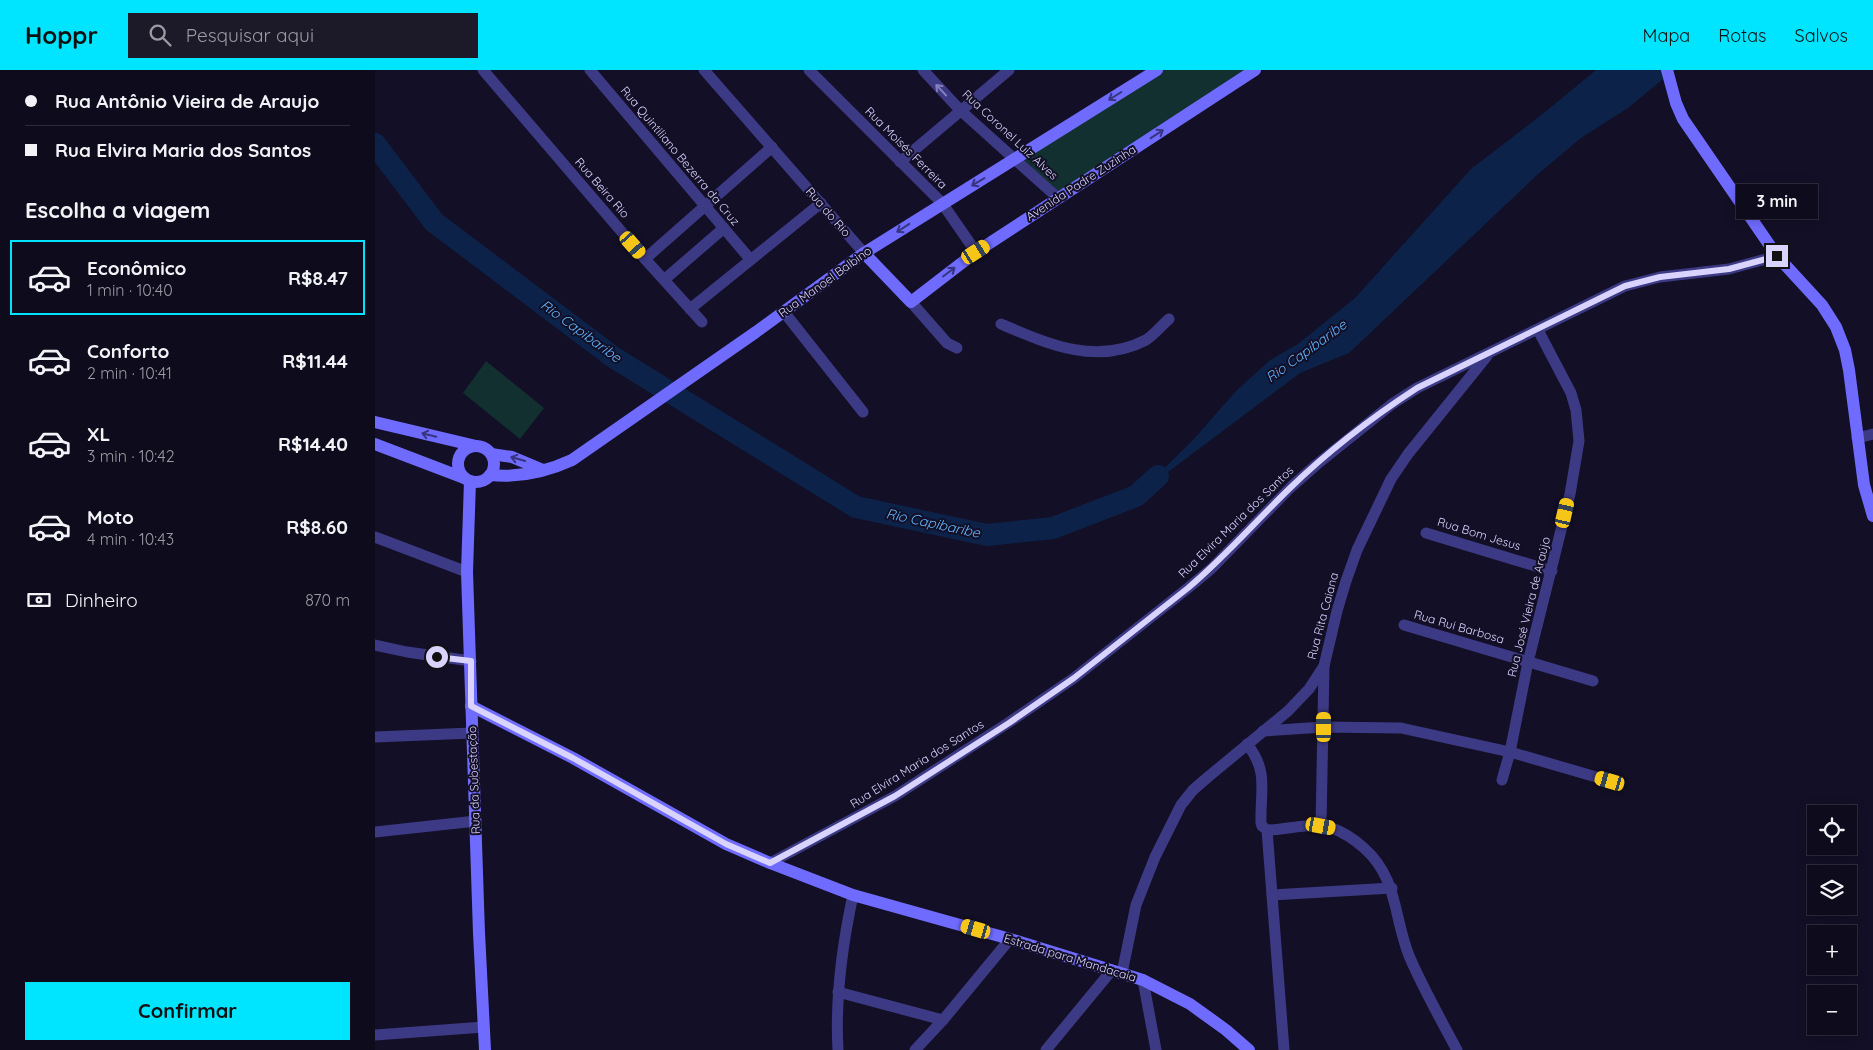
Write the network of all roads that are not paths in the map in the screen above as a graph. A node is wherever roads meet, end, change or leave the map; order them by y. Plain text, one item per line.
1 (483, 70) edge
2 (590, 70) edge
3 (704, 70) edge
4 (809, 70) edge
5 (923, 70) edge
6 (1009, 70) edge
7 (1157, 70) edge
8 (1255, 70) edge
9 (1667, 70) edge
10 (960, 110) junction
11 (772, 147) junction
12 (1014, 160) junction
13 (900, 162) junction
14 (1058, 198) junction
15 (821, 203) junction
16 (942, 203) junction
17 (705, 206) junction
18 (724, 228) junction
19 (976, 252) junction
20 (865, 253) junction
21 (1777, 256) junction
22 (750, 259) junction
23 (645, 260) junction
24 (665, 279) junction
25 (911, 302) junction
26 (690, 309) junction
27 (783, 312) junction
28 (1169, 319) dead end
29 (702, 322) dead end
30 (1001, 324) dead end
31 (1538, 330) junction
32 (957, 348) dead end
33 (1488, 355) junction
34 (863, 412) dead end
35 (375, 422) edge
36 (1873, 434) edge
37 (1857, 438) junction
38 (375, 444) edge
39 (476, 446) junction
40 (491, 454) junction
41 (543, 470) junction
42 (490, 475) junction
43 (467, 479) junction
44 (1873, 516) edge
45 (1426, 533) dead end
46 (375, 536) edge
47 (1552, 571) junction
48 (467, 572) junction
49 (1404, 625) dead end
50 (375, 645) edge
51 (471, 661) junction
52 (1528, 662) junction
53 (1324, 666) junction
54 (1593, 681) dead end
55 (471, 706) junction
56 (1324, 727) junction
57 (1263, 731) junction
58 (472, 733) junction
59 (375, 737) edge
60 (1247, 744) junction
61 (1510, 752) junction
62 (1502, 780) dead end
63 (1610, 781) dead end
64 (476, 821) junction
65 (1321, 826) junction
66 (1267, 830) junction
67 (375, 832) edge
68 (770, 863) junction
69 (1392, 888) junction
70 (853, 895) junction
71 (1272, 895) junction
72 (1011, 939) junction
73 (1117, 972) junction
74 (1143, 980) junction
75 (838, 992) junction
76 (943, 1020) junction
77 (484, 1027) junction
78 (375, 1035) edge
79 (485, 1050) edge
80 (838, 1050) edge
81 (915, 1050) edge
82 (1046, 1050) edge
83 (1156, 1050) edge
84 (1249, 1050) edge
85 (1284, 1050) edge
86 (1457, 1050) edge

1 - 23 street, Rua Beira Rio
2 - 17 street, Rua Quintiliano Bezerra da Cruz
3 - 11 street, Rua do Rio
4 - 13 street, Rua Moisés Ferreira
10 -> 5 street, Rua Coronel Luiz Alves
6 - 10 street
7 -> 12 street, Rua Manoel Balbino
14 -> 8 street, Avenida Padre Zuzinha
9 - 21 street
10 - 12 street, Rua Coronel Luiz Alves
10 - 13 street
11 - 15 street, Rua do Rio
11 - 17 street
12 - 14 street, Rua Coronel Luiz Alves
12 -> 16 street, Rua Manoel Balbino
13 - 16 street, Rua Moisés Ferreira
14 - 19 street, Avenida Padre Zuzinha
15 - 20 street, Rua do Rio
15 - 22 street
16 - 19 street, Rua Moisés Ferreira
16 -> 20 street, Rua Manoel Balbino
17 - 18 street, Rua Quintiliano Bezerra da Cruz
17 - 23 street
18 - 22 street, Rua Quintiliano Bezerra da Cruz
18 - 24 street
25 -> 19 street, Avenida Padre Zuzinha
20 - 25 street, Rua do Rio
20 - 27 street, Rua Manoel Balbino
21 - 31 street, Rua Elvira Maria dos Santos
21 - 37 street
22 - 26 street
23 - 24 street, Rua Beira Rio
24 - 26 street, Rua Beira Rio
25 - 32 street, Rua do Rio
26 - 29 street, Rua Beira Rio
27 - 34 street
27 - 41 street, Rua Manoel Balbino
28 - 30 street
31 - 33 street, Rua Elvira Maria dos Santos
31 - 47 street, Rua José Vieira de Araújo
33 - 53 street, Rua Rita Caiana
33 - 68 street, Rua Elvira Maria dos Santos
39 -> 35 street
36 - 37 street
37 - 44 street
38 - 43 street
39 - 40 street
39 - 43 street
41 -> 40 street
40 - 42 street
41 - 42 street, Rua Manoel Balbino
42 - 43 street
43 - 48 street, Rua da Subestação
45 - 47 street, Rua Bom Jesus
46 - 48 street
47 - 52 street, Rua José Vieira de Araújo
48 - 51 street, Rua da Subestação
49 - 52 street, Rua Rui Barbosa
50 - 51 street
51 - 55 street, Rua da Subestação
52 - 54 street, Rua Rui Barbosa
52 - 61 street, Rua José Vieira de Araújo
53 - 56 street
53 - 57 street, Rua Rita Caiana
55 - 58 street, Rua da Subestação
55 - 68 street, Estrada para Mandacaia
56 - 57 street
56 - 61 street
56 - 65 street
57 - 60 street, Rua Rita Caiana
58 - 59 street
58 - 64 street, Rua da Subestação
60 - 66 street
60 - 73 street, Rua Rita Caiana
61 - 62 street, Rua José Vieira de Araújo
61 - 63 street
64 - 67 street
64 - 77 street, Rua da Subestação
65 - 66 street
65 - 69 street
66 - 71 street
68 - 70 street, Estrada para Mandacaia
69 - 71 street
69 - 86 street
70 - 72 street, Estrada para Mandacaia
70 - 75 street
71 - 85 street
72 - 73 street, Estrada para Mandacaia
72 - 76 street
73 - 74 street, Estrada para Mandacaia
73 - 82 street
74 - 83 street
74 - 84 street, Estrada para Mandacaia
75 - 76 street
75 - 80 street
76 - 81 street
77 - 78 street
77 - 79 street, Rua da Subestação

